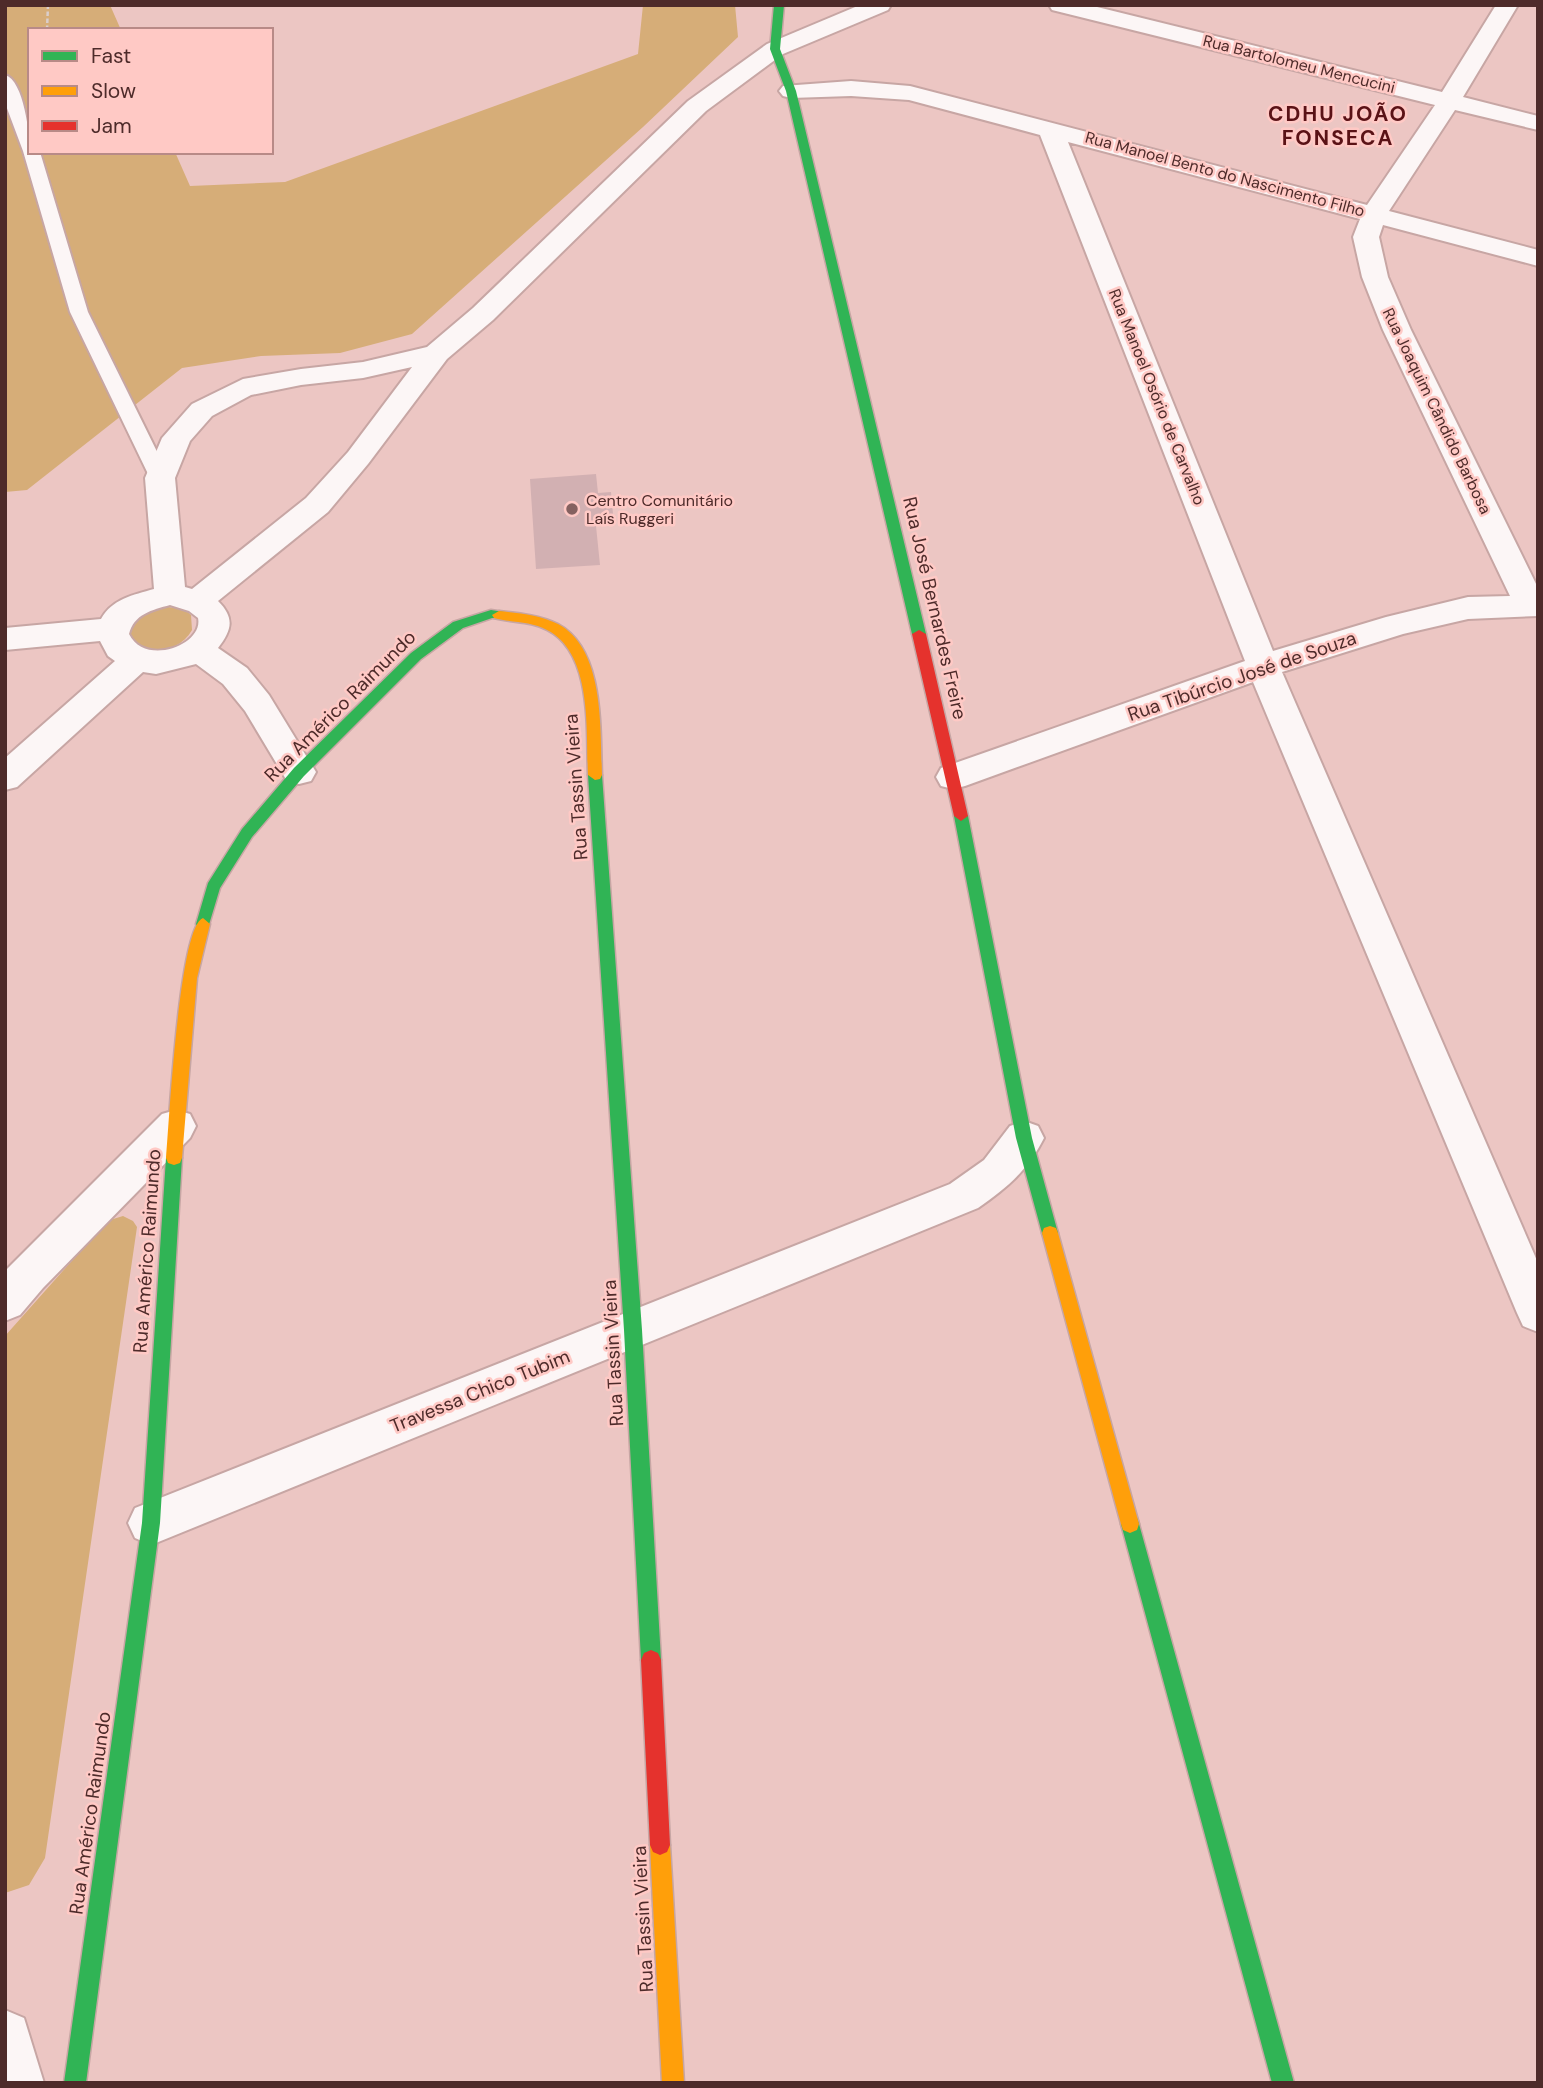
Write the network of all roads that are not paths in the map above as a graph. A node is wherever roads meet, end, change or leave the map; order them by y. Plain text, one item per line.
1 (779, 5) edge
2 (880, 5) edge
3 (1060, 5) edge
4 (1518, 6) edge
5 (775, 49) junction
6 (5, 80) edge
7 (791, 91) junction
8 (1449, 101) junction
9 (1538, 123) edge
10 (1050, 128) junction
11 (28, 145) edge
12 (31, 154) edge
13 (1376, 213) junction
14 (1538, 258) edge
15 (437, 353) junction
16 (160, 478) junction
17 (185, 598) junction
18 (1534, 605) edge
19 (113, 629) junction
20 (560, 631) joint
21 (5, 639) edge
22 (198, 649) junction
23 (135, 660) junction
24 (1264, 666) junction
25 (299, 772) junction
26 (953, 777) junction
27 (5, 778) edge
28 (176, 1126) junction
29 (1024, 1138) junction
30 (5, 1302) edge
31 (1538, 1313) edge
32 (633, 1330) junction
33 (151, 1523) junction
34 (5, 2036) edge
35 (17, 2083) edge
36 (75, 2083) edge
37 (673, 2083) edge
38 (1283, 2083) edge

1 - 5 street
2 - 5 street
3 - 8 street, Rua Bartolomeu Mencucini
4 - 8 street, Rua Joaquim Cândido Barbosa
5 - 7 street, Rua José Bernardes Freire
5 - 15 street
6 - 11 lane
7 - 10 street, Rua Manoel Bento do Nascimento Filho
7 - 26 street, Rua José Bernardes Freire
8 - 9 street, Rua Bartolomeu Mencucini
8 - 13 street, Rua Joaquim Cândido Barbosa
10 - 13 street, Rua Manoel Bento do Nascimento Filho
10 - 24 street, Rua Manoel Osório de Carvalho
12 - 16 lane
13 - 14 street, Rua Manoel Bento do Nascimento Filho
13 - 18 street, Rua Joaquim Cândido Barbosa
15 - 16 street
15 - 17 street
16 - 17 street
17 - 19 street
17 - 22 street
18 - 24 street, Rua Tibúrcio José de Souza
19 - 21 street
19 - 23 street
20 - 25 street, Rua Américo Raimundo
20 - 32 street, Rua Tassin Vieira
22 - 23 street
22 - 25 street
23 - 27 street
24 - 26 street, Rua Tibúrcio José de Souza
24 - 31 street, Rua Manoel Osório de Carvalho
25 - 28 street, Rua Américo Raimundo
26 - 29 street, Rua José Bernardes Freire
28 - 30 street
28 - 33 street, Rua Américo Raimundo
29 - 32 street, Travessa Chico Tubim
29 - 38 street, Rua José Bernardes Freire
32 - 33 street, Travessa Chico Tubim
32 - 37 street, Rua Tassin Vieira
33 - 36 street, Rua Américo Raimundo
34 - 35 street

